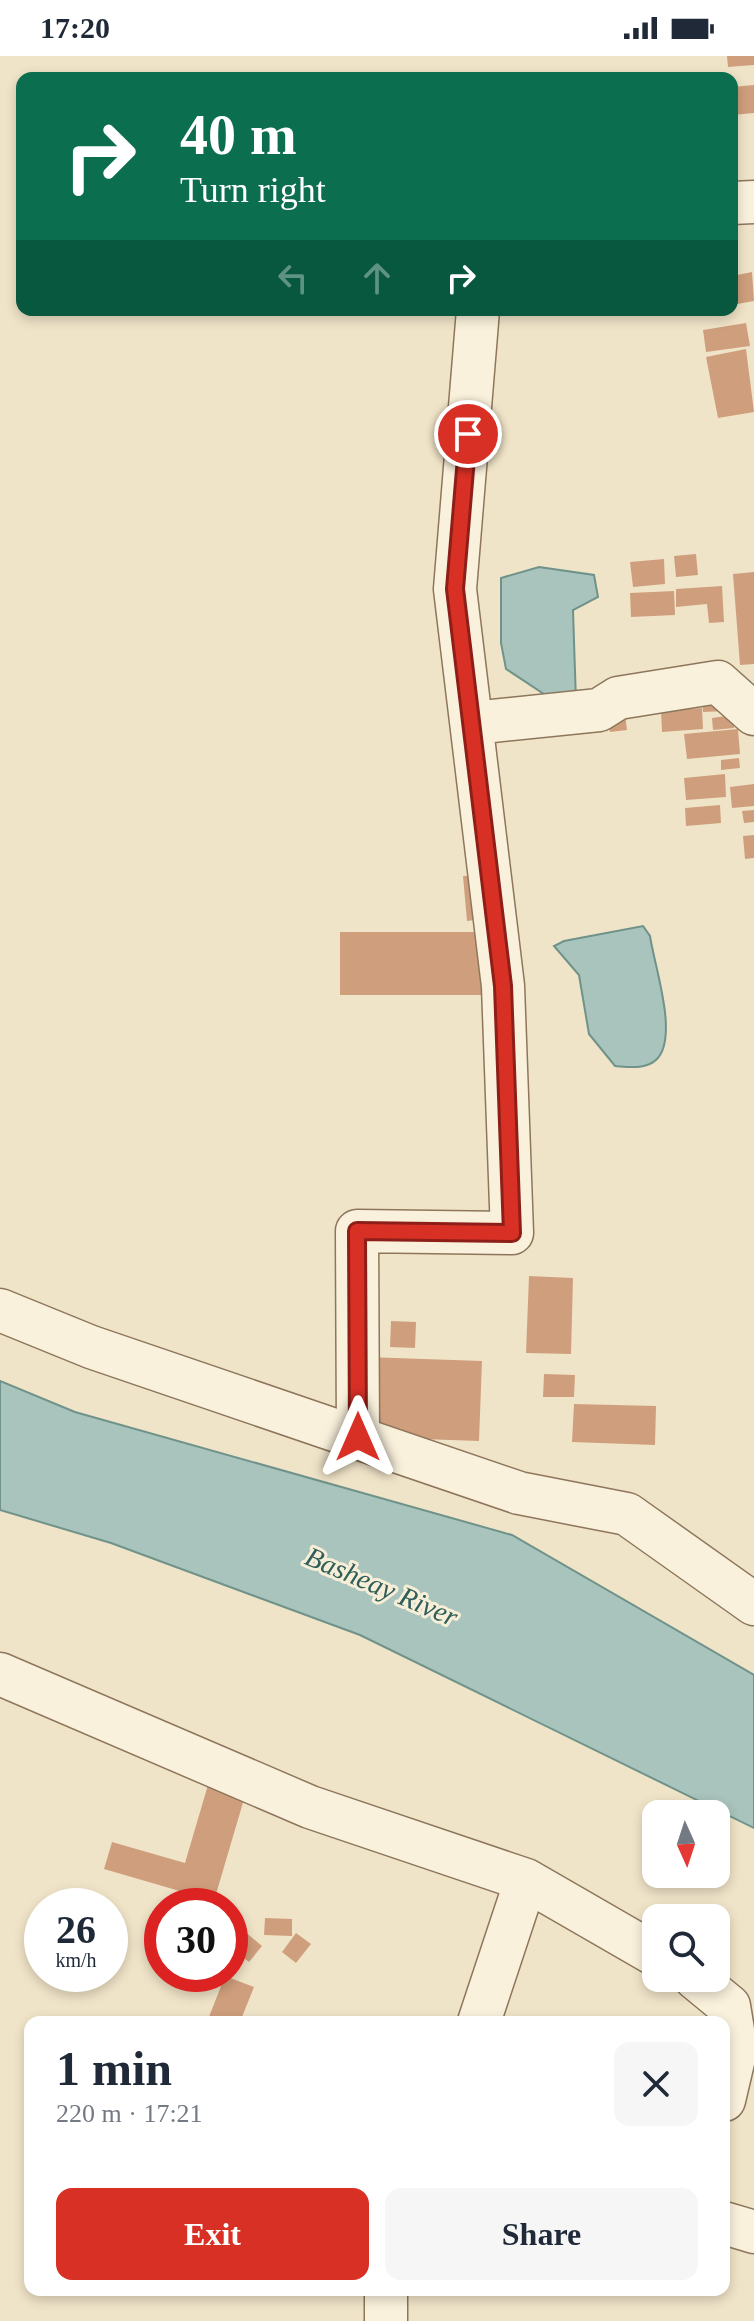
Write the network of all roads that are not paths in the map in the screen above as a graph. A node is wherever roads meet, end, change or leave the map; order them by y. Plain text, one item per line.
1 (478, 316) edge
2 (754, 714) edge
3 (473, 723) junction
4 (0, 1310) edge
5 (358, 1437) junction
6 (754, 1604) edge
7 (0, 1674) edge
8 (526, 1880) junction
9 (642, 1947) edge
10 (712, 1992) edge
11 (481, 2016) edge
12 (730, 2074) edge
13 (730, 2225) edge
14 (754, 2232) edge
15 (386, 2296) edge
16 (386, 2321) edge

1 - 3 street
2 - 3 street
3 - 5 street
4 - 5 street
5 - 6 street
7 - 8 street
8 - 9 street
8 - 11 street
10 - 12 street
13 - 14 street
15 - 16 street

